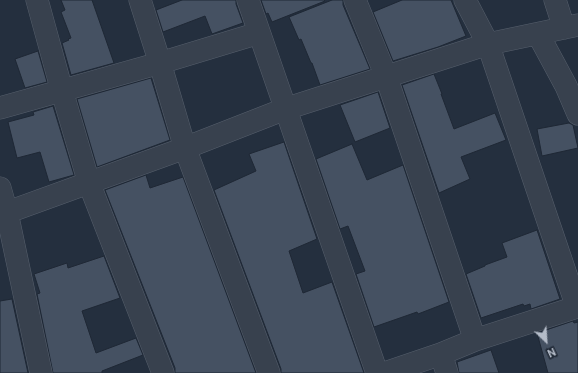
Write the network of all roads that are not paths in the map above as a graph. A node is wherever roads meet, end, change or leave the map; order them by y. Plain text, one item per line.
1 (37, 0) edge
2 (140, 0) edge
3 (248, 0) edge
4 (355, 0) edge
5 (465, 0) edge
6 (555, 0) edge
7 (571, 26) edge
8 (259, 33) junction
9 (538, 34) junction
10 (488, 44) junction
11 (160, 63) junction
12 (386, 76) junction
13 (62, 91) junction
14 (0, 108) edge
15 (285, 109) junction
16 (578, 114) edge
17 (185, 148) junction
18 (89, 183) junction
19 (0, 188) edge
20 (4, 214) edge
21 (578, 307) edge
22 (475, 340) junction
23 (444, 363) edge
24 (41, 373) edge
25 (162, 373) edge
26 (269, 373) edge
27 (377, 373) edge
28 (385, 373) edge

1 - 13 street
2 - 11 street
3 - 8 street
4 - 12 street
5 - 10 street
6 - 7 street
7 - 9 street
8 - 11 street
8 - 15 street
9 - 10 street
9 - 16 street
10 - 12 street
10 - 21 street
11 - 13 street
11 - 17 street
12 - 15 street
12 - 22 street
13 - 14 street
13 - 18 street
15 - 17 street
15 - 27 street
17 - 18 street
17 - 26 street
18 - 20 street
18 - 25 street
19 - 20 street
20 - 24 street
21 - 22 street
22 - 23 street
23 - 28 street

